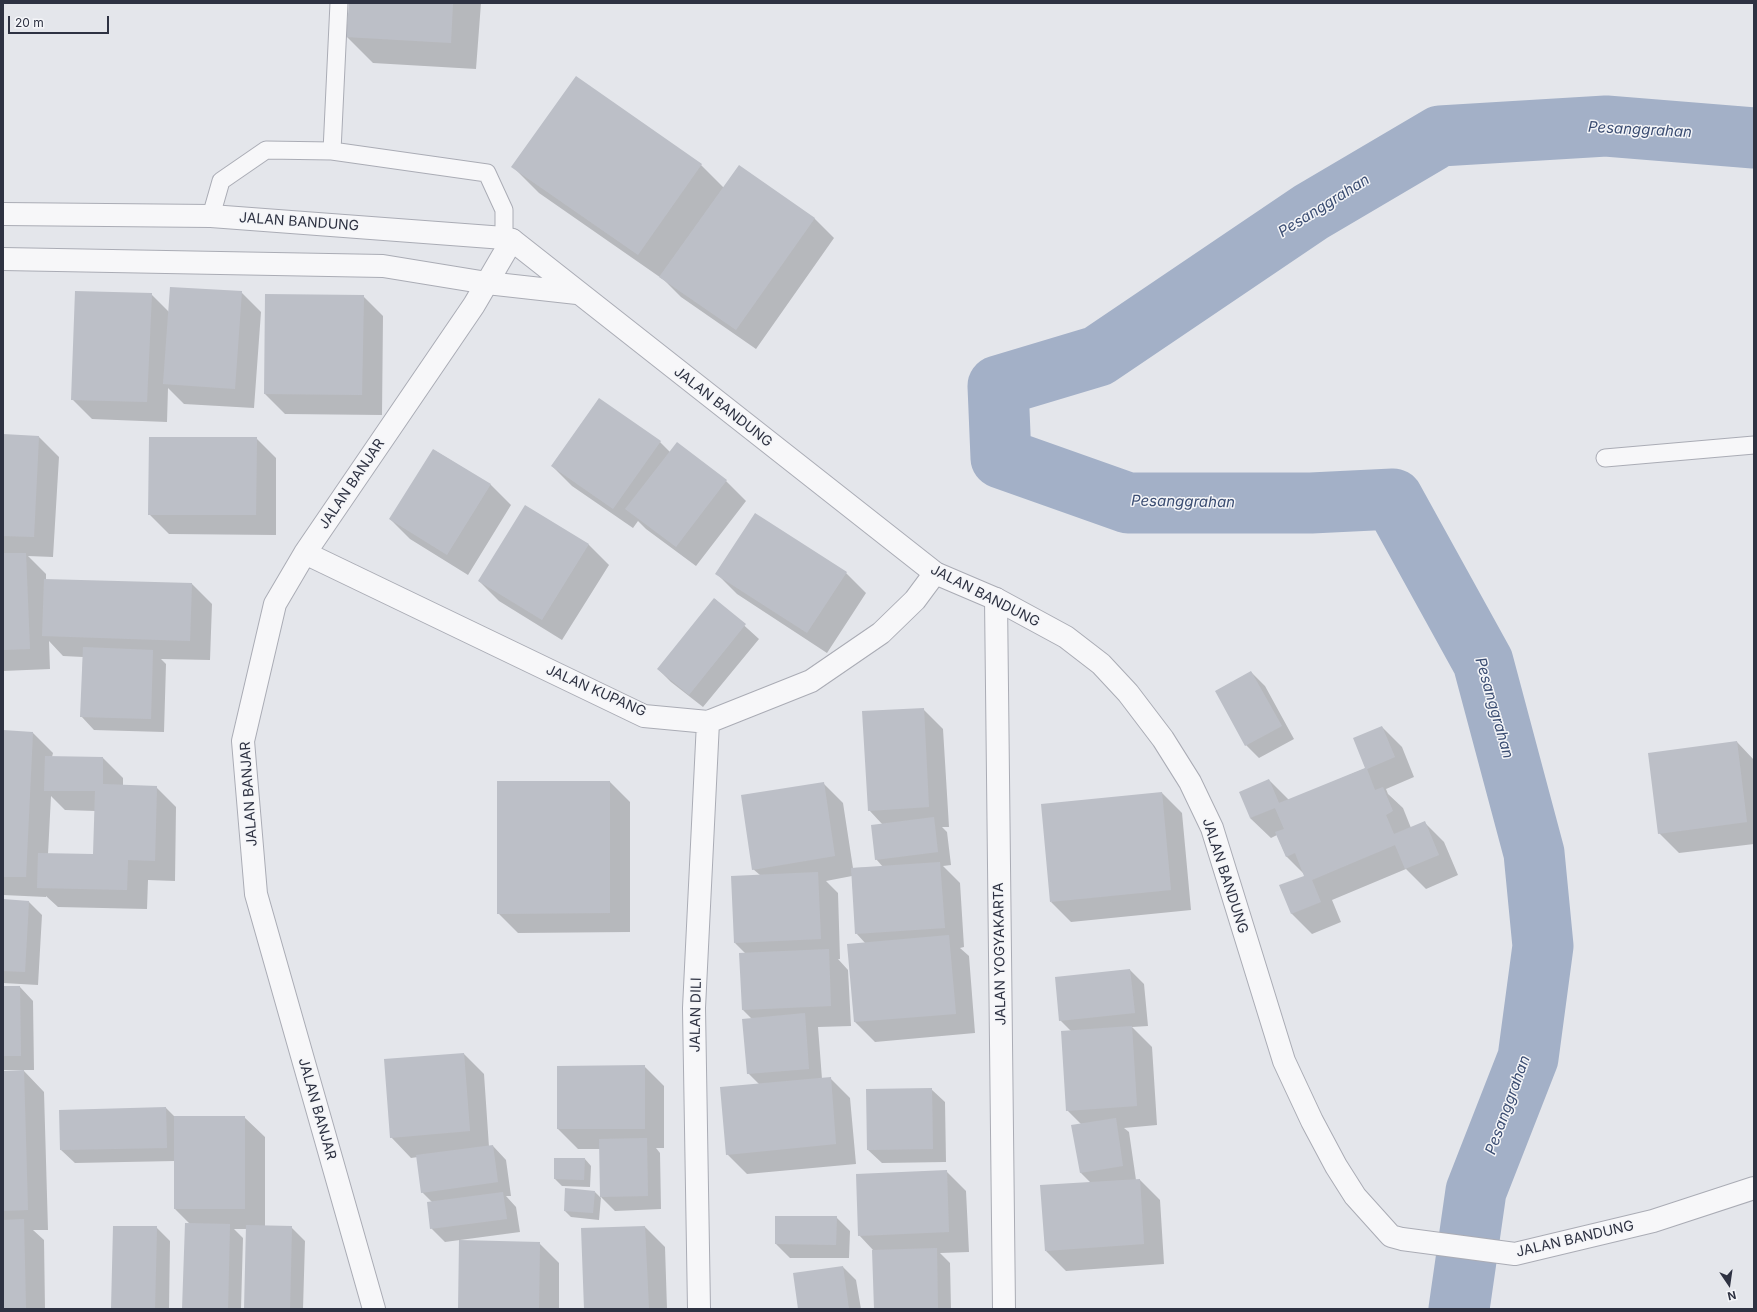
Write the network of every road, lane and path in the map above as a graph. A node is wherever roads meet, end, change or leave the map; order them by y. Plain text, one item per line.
1 (339, 3) edge
2 (332, 151) junction
3 (3, 214) edge
4 (211, 216) junction
5 (508, 239) junction
6 (3, 259) edge
7 (488, 283) junction
8 (577, 293) junction
9 (1754, 445) edge
10 (1605, 458) dead end
11 (305, 553) junction
12 (935, 573) junction
13 (996, 599) junction
14 (708, 722) junction
15 (1754, 1188) edge
16 (374, 1309) edge
17 (699, 1309) edge
18 (1004, 1309) edge

1 - 2 lane
2 - 4 lane
2 - 5 lane
3 - 4 street, JALAN BANDUNG
4 - 5 street, JALAN BANDUNG
5 - 7 street, JALAN BANJAR
5 - 8 street, JALAN BANDUNG
6 - 7 street
7 - 8 street
7 - 11 street, JALAN BANJAR
8 - 12 street, JALAN BANDUNG
9 - 10 lane
11 - 14 street, JALAN KUPANG
11 - 16 street, JALAN BANJAR
12 - 13 street, JALAN BANDUNG
12 - 14 street, JALAN KUPANG
13 - 15 street, JALAN BANDUNG
13 - 18 street, JALAN YOGYAKARTA
14 - 17 street, JALAN DILI

